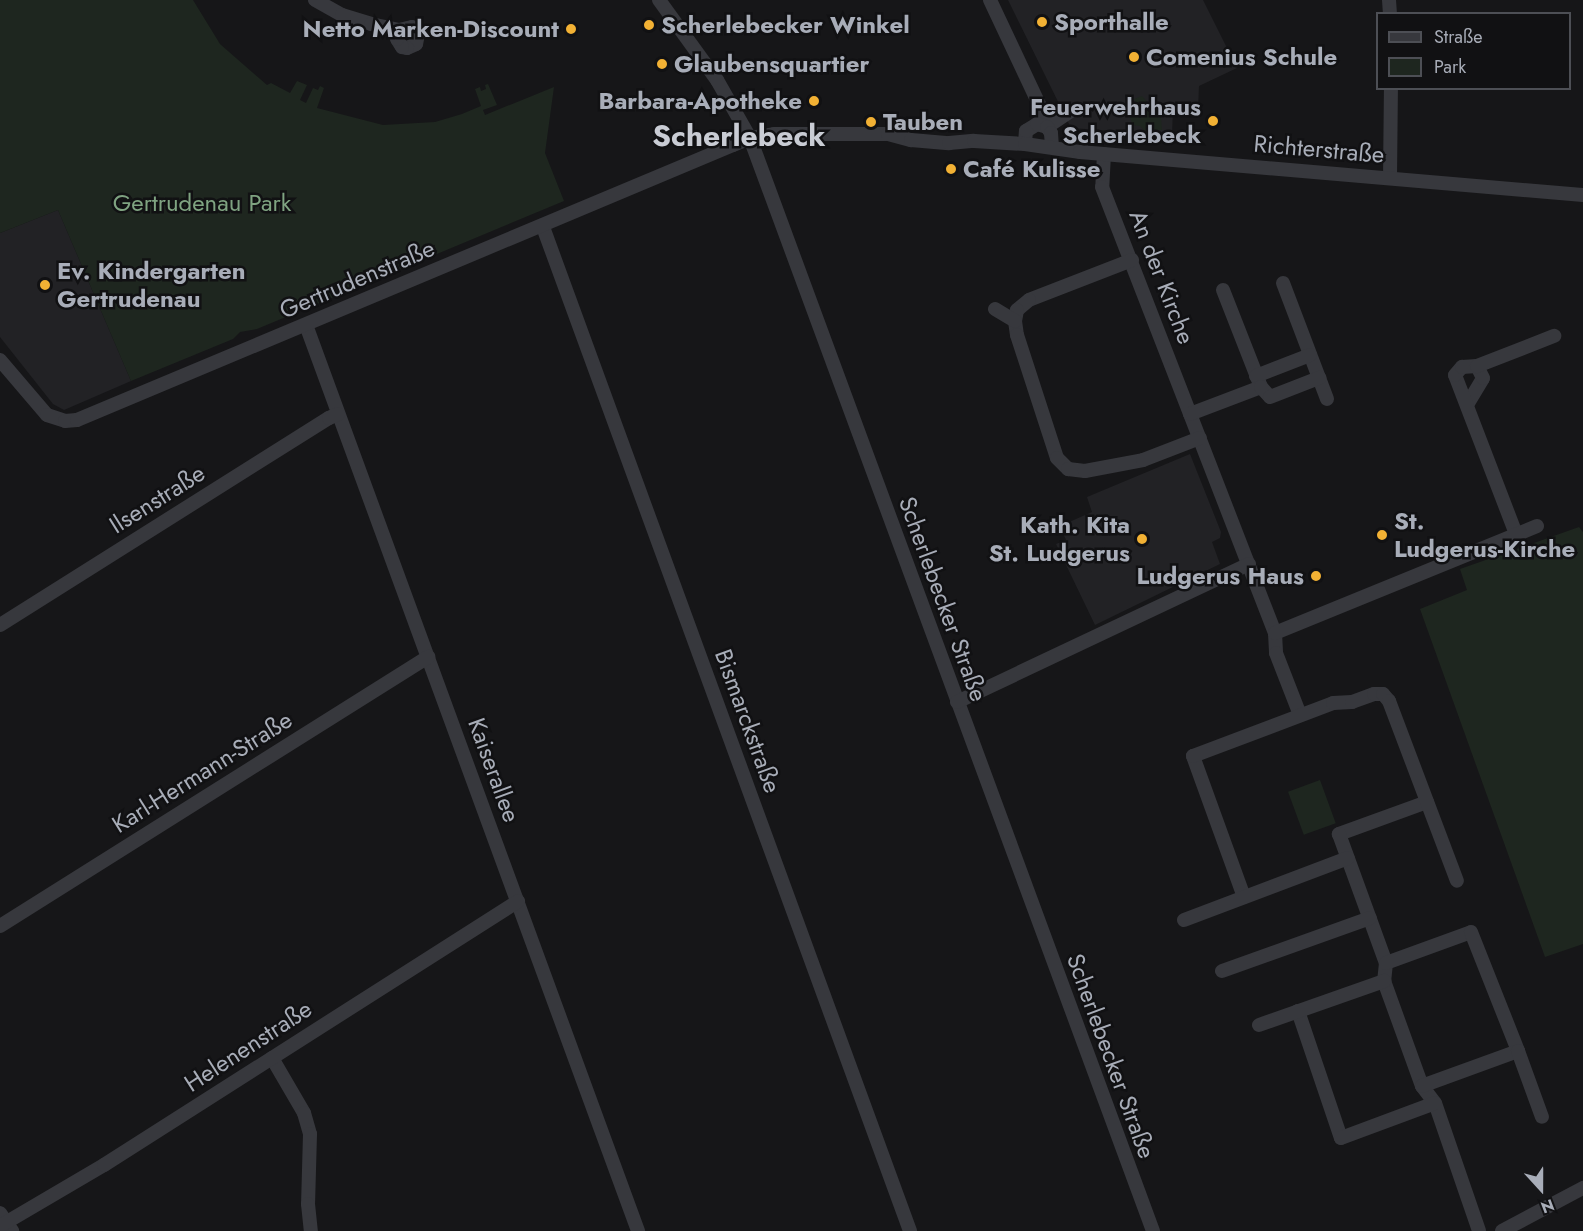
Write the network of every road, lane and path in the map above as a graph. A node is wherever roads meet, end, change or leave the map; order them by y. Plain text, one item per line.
1 (315, 0) edge
2 (659, 0) edge
3 (990, 0) edge
4 (399, 30) dead end
5 (1391, 90) edge
6 (1072, 110) dead end
7 (1045, 125) junction
8 (750, 138) junction
9 (1025, 144) junction
10 (1052, 147) junction
11 (1104, 154) junction
12 (1390, 178) junction
13 (1583, 195) edge
14 (543, 226) junction
15 (1132, 260) junction
16 (1283, 283) dead end
17 (1223, 290) dead end
18 (995, 309) dead end
19 (1015, 321) junction
20 (306, 325) junction
21 (1554, 336) dead end
22 (1310, 355) junction
23 (0, 360) edge
24 (1477, 366) junction
25 (1319, 378) junction
26 (1259, 381) junction
27 (1327, 399) dead end
28 (1467, 405) junction
29 (338, 414) junction
30 (1190, 414) junction
31 (1200, 438) junction
32 (1537, 526) dead end
33 (1515, 534) junction
34 (1249, 564) junction
35 (0, 625) edge
36 (1275, 633) junction
37 (428, 657) junction
38 (957, 702) junction
39 (1300, 715) junction
40 (1426, 802) junction
41 (1348, 858) junction
42 (1457, 881) dead end
43 (1244, 897) junction
44 (518, 901) junction
45 (1370, 918) junction
46 (1184, 920) dead end
47 (0, 926) edge
48 (1386, 963) junction
49 (1222, 971) dead end
50 (1384, 981) junction
51 (1298, 1011) junction
52 (1259, 1025) dead end
53 (1518, 1051) junction
54 (272, 1058) junction
55 (1422, 1086) junction
56 (1435, 1103) junction
57 (1542, 1117) dead end
58 (1583, 1188) edge
59 (4, 1223) edge
60 (311, 1231) edge
61 (638, 1231) edge
62 (910, 1231) edge
63 (1153, 1231) edge
64 (1479, 1231) edge
65 (1502, 1231) edge

1 - 4 street
2 - 8 street, Scherlebecker Straße
3 - 7 street
5 - 12 street
6 - 7 street
7 - 9 street
7 - 10 street
8 - 9 street, Richterstraße
8 - 14 street, Gertrudenstraße
8 - 38 street, Scherlebecker Straße
9 - 10 street, Richterstraße
10 - 11 street, Richterstraße
11 - 12 street, Richterstraße
11 - 15 street, An der Kirche
12 - 13 street, Richterstraße
14 - 20 street, Gertrudenstraße
14 - 62 street, Bismarckstraße
15 - 19 street
15 - 30 street, An der Kirche
16 - 22 street
17 - 26 street
18 - 19 street
19 - 31 street
20 - 23 street, Gertrudenstraße
20 - 29 street, Kaiserallee
21 - 24 street
22 - 25 street
22 - 26 street
24 - 28 street
24 - 28 street
25 - 26 street
25 - 27 street
26 - 30 street
28 - 33 street
29 - 35 street, Ilsenstraße
29 - 37 street, Kaiserallee
30 - 31 street, An der Kirche
31 - 34 street, An der Kirche
32 - 33 street
33 - 36 street
34 - 36 street, An der Kirche
34 - 38 street
36 - 39 street, An der Kirche
37 - 44 street, Kaiserallee
37 - 47 street, Karl-Hermann-Straße
38 - 63 street, Scherlebecker Straße
39 - 40 street
39 - 43 street
40 - 41 street
40 - 42 street
41 - 43 street
41 - 45 street
43 - 46 street
44 - 54 street, Helenenstraße
44 - 61 street, Kaiserallee
45 - 48 street
45 - 49 street
48 - 50 street
48 - 53 street
50 - 51 street
50 - 55 street
51 - 52 street
51 - 56 street
53 - 55 street
53 - 57 street
54 - 59 street, Helenenstraße
54 - 60 street
55 - 56 street
56 - 64 street
58 - 65 street

